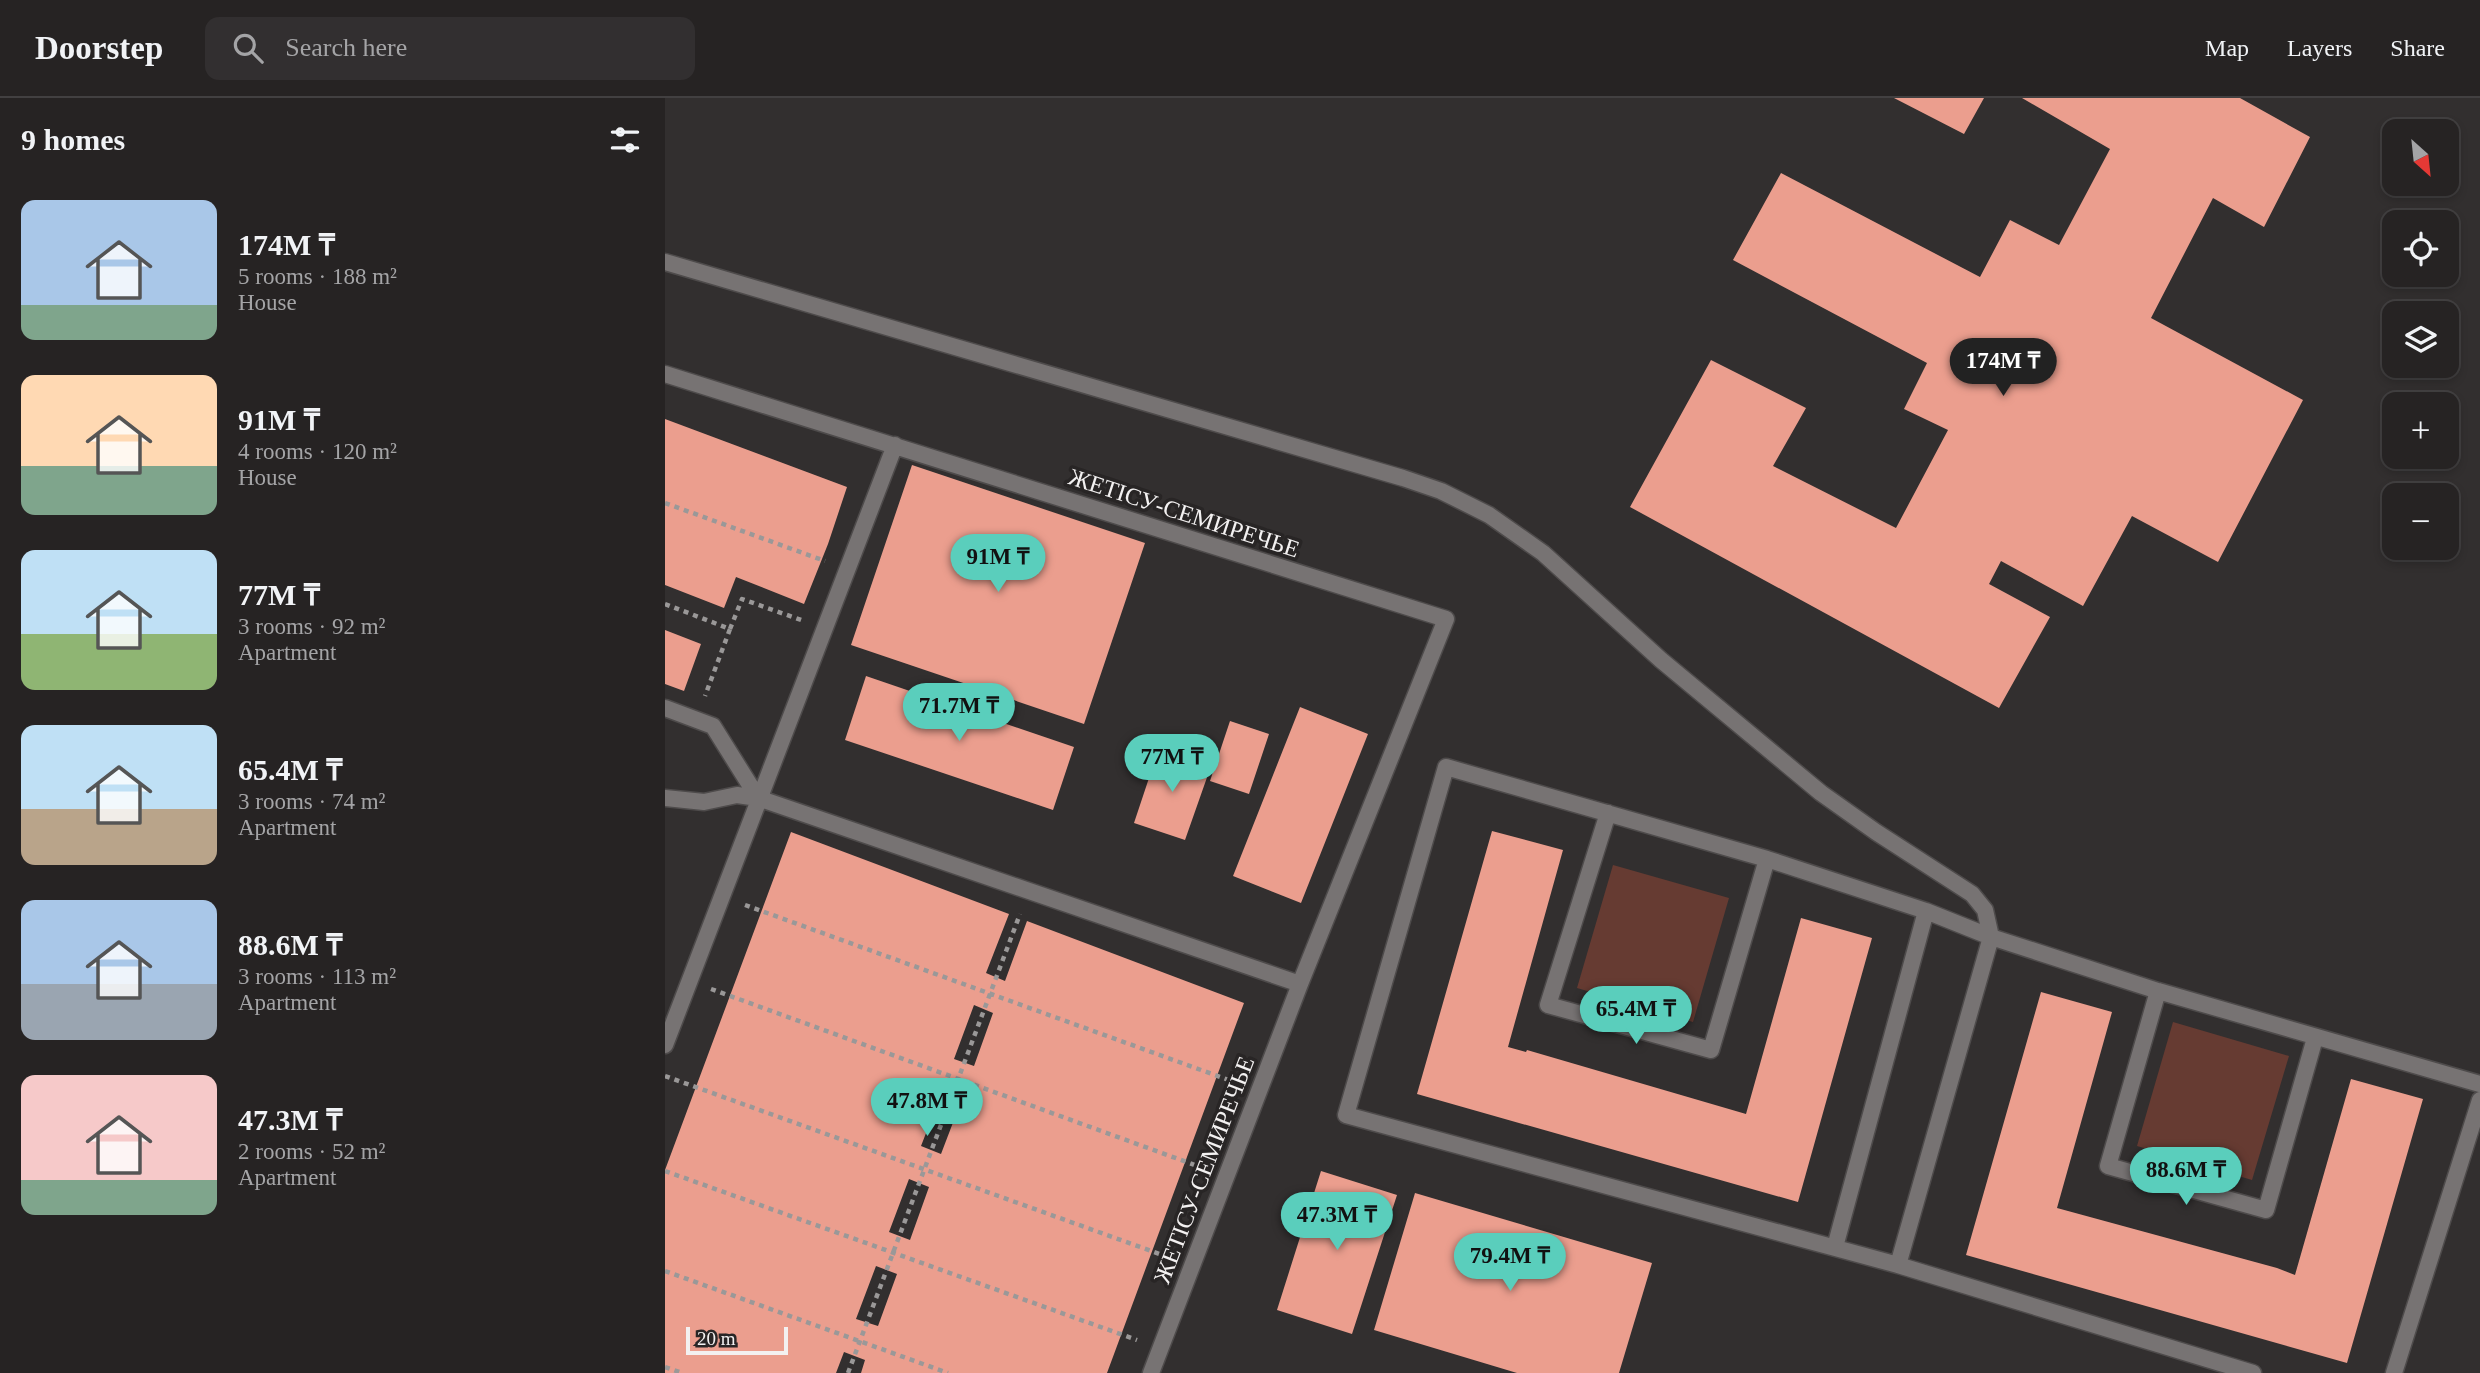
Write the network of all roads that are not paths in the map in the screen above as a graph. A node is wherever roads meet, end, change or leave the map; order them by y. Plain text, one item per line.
1 (665, 262) edge
2 (665, 374) edge
3 (895, 445) junction
4 (665, 708) edge
5 (665, 798) edge
6 (758, 798) junction
7 (1608, 813) junction
8 (1767, 859) junction
9 (1926, 911) junction
10 (1991, 937) junction
11 (1300, 984) junction
12 (2158, 991) junction
13 (2315, 1038) junction
14 (665, 1045) edge
15 (2480, 1084) edge
16 (2480, 1100) edge
17 (1835, 1247) junction
18 (1898, 1265) junction
19 (1151, 1373) edge
20 (2253, 1373) edge
21 (2394, 1373) edge

1 - 10 lane
2 - 3 lane
3 - 6 lane
3 - 11 lane, ЖЕТІСУ-СЕМИРЕЧЬЕ
4 - 6 lane
5 - 6 lane
6 - 11 lane
6 - 14 lane
7 - 8 lane
7 - 8 lane
7 - 17 lane
8 - 9 lane
9 - 10 lane
9 - 17 lane
10 - 12 lane
10 - 18 lane
11 - 19 lane, ЖЕТІСУ-СЕМИРЕЧЬЕ
12 - 13 lane
12 - 13 lane
13 - 15 lane
16 - 21 lane
17 - 18 lane
18 - 20 lane

